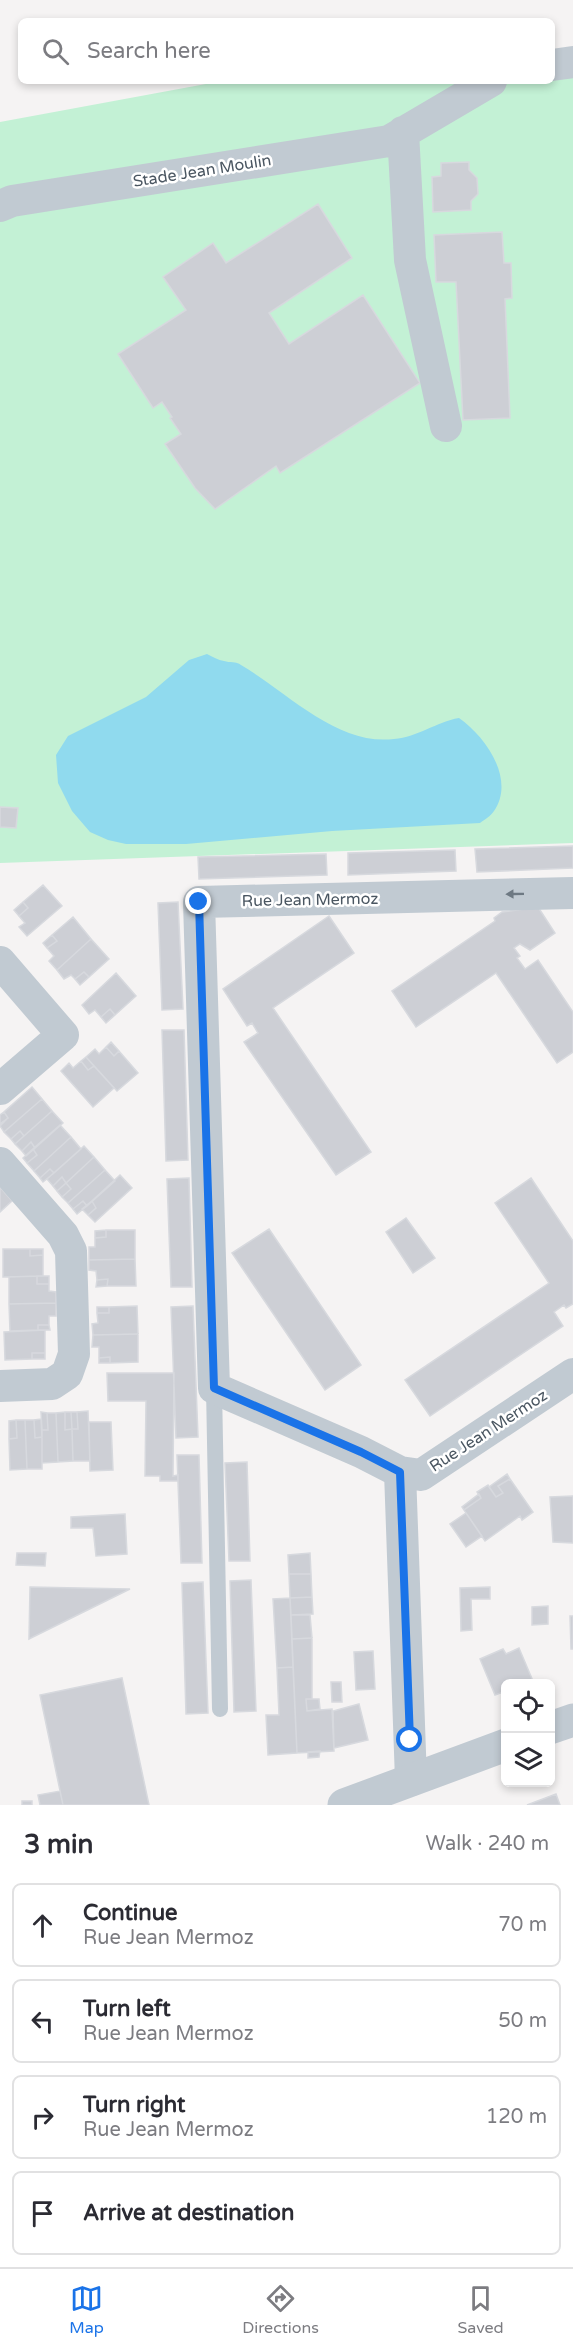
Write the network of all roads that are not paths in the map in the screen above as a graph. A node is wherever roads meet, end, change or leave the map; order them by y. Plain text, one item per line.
1 (573, 62) edge
2 (555, 65) edge
3 (486, 84) edge
4 (403, 132) junction
5 (0, 206) edge
6 (446, 426) dead end
7 (573, 893) edge
8 (0, 962) edge
9 (0, 1089) edge
10 (0, 1164) edge
11 (573, 1374) edge
12 (0, 1386) edge
13 (214, 1388) junction
14 (400, 1472) junction
15 (220, 1708) dead end
16 (573, 1720) edge
17 (555, 1726) edge
18 (501, 1748) edge
19 (414, 1792) edge
20 (344, 1805) edge

1 - 2 street
3 - 4 street, Stade Jean Moulin
4 - 5 street, Stade Jean Moulin
4 - 6 street
7 -> 13 street, Rue Jean Mermoz
8 - 9 street
10 - 12 street
11 - 14 street, Rue Jean Mermoz
13 - 14 street
13 - 15 lane
14 - 19 street
16 - 17 street
18 - 19 street
19 - 20 street

